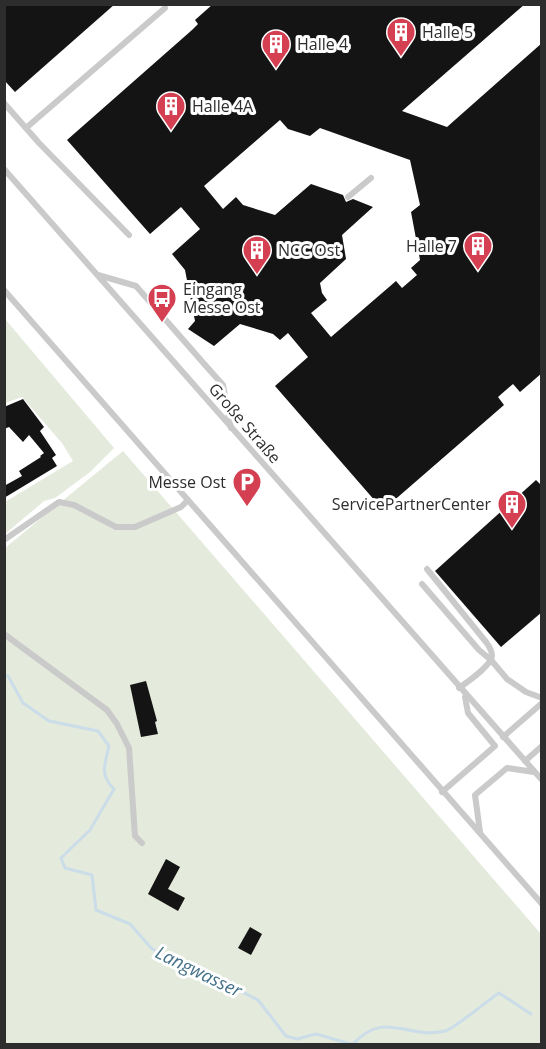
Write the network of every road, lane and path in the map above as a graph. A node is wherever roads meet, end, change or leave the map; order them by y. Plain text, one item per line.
1 (165, 8) dead end
2 (4, 103) edge
3 (26, 128) junction
4 (4, 169) edge
5 (371, 177) dead end
6 (348, 197) dead end
7 (129, 234) dead end
8 (97, 274) junction
9 (4, 290) edge
10 (232, 428) junction
11 (188, 500) junction
12 (4, 540) edge
13 (427, 569) dead end
14 (422, 584) dead end
15 (4, 634) edge
16 (491, 660) junction
17 (459, 688) junction
18 (464, 694) junction
19 (542, 698) edge
20 (542, 703) edge
21 (503, 737) junction
22 (542, 746) edge
23 (525, 761) junction
24 (534, 772) junction
25 (542, 780) edge
26 (442, 792) junction
27 (480, 832) junction
28 (142, 843) dead end
29 (542, 904) edge

1 - 3 lane
2 - 3 lane
3 - 7 lane
4 - 8 lane, Große Straße
5 - 6 lane
8 - 10 lane, Große Straße
8 - 10 lane
9 - 11 lane
10 - 17 lane, Große Straße
11 - 12 lane
11 - 26 lane
13 - 16 lane
14 - 16 lane
15 - 28 lane
16 - 17 lane
16 - 19 lane
17 - 18 lane, Große Straße
18 - 21 lane, Große Straße
18 - 26 lane, Große Straße
20 - 21 lane
21 - 23 lane, Große Straße
22 - 23 lane
23 - 24 lane, Große Straße
24 - 25 lane, Große Straße
24 - 27 lane
26 - 27 lane
27 - 29 lane

